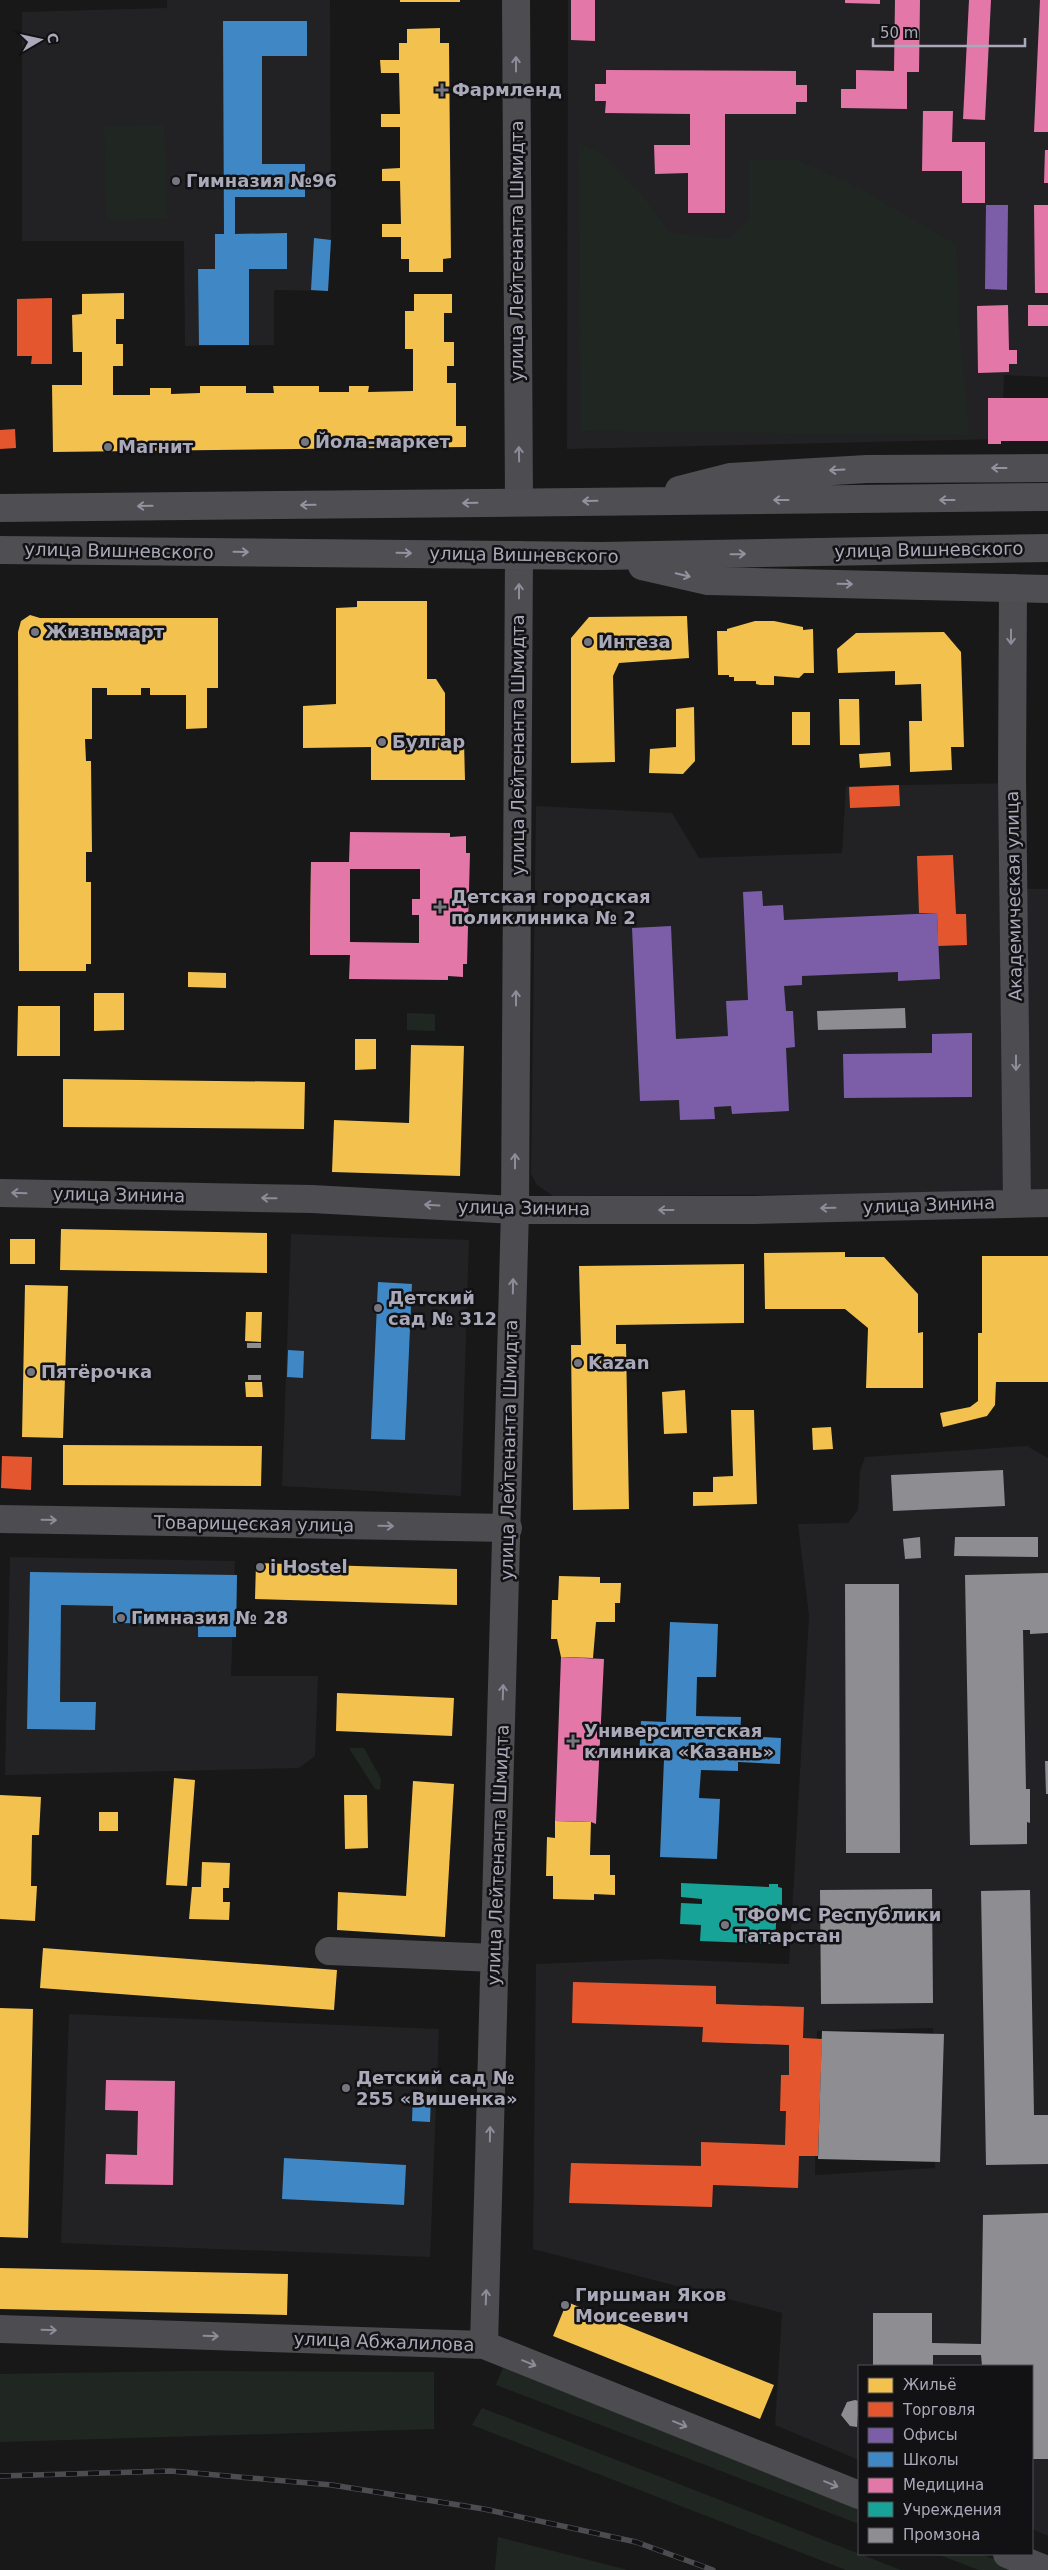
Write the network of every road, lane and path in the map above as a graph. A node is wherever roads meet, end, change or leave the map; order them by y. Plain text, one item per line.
1 (516, 0) edge
2 (1048, 468) edge
3 (1048, 497) edge
4 (639, 500) junction
5 (519, 502) junction
6 (0, 508) edge
7 (1048, 548) edge
8 (0, 550) edge
9 (519, 555) junction
10 (601, 556) junction
11 (1013, 588) junction
12 (1048, 589) edge
13 (0, 1192) edge
14 (1017, 1203) junction
15 (1048, 1203) edge
16 (515, 1210) junction
17 (0, 1520) edge
18 (508, 1528) junction
19 (328, 1951) dead end
20 (495, 1958) junction
21 (0, 2329) edge
22 (484, 2345) junction
23 (858, 2495) edge
24 (1010, 2555) edge
25 (1048, 2570) edge

5 -> 1 street, улица Лейтенанта Шмидта
2 -> 4 main road
3 -> 4 main road
4 -> 5 main road
5 -> 6 main road
10 -> 7 main road, улица Вишневского
8 -> 9 main road, улица Вишневского
9 - 10 main road, улица Вишневского
16 -> 9 street, улица Лейтенанта Шмидта
10 -> 11 main road
11 - 12 main road
11 -> 14 street, Академическая улица
16 -> 13 street, улица Зинина
14 - 15 street, улица Зинина
14 -> 16 street, улица Зинина
18 -> 16 street, улица Лейтенанта Шмидта
17 -> 18 street, Товарищеская улица
20 -> 18 street, улица Лейтенанта Шмидта
19 - 20 street
22 -> 20 street, улица Лейтенанта Шмидта
21 -> 22 street, улица Абжалилова
22 -> 23 street, улица Абжалилова
24 - 25 street

